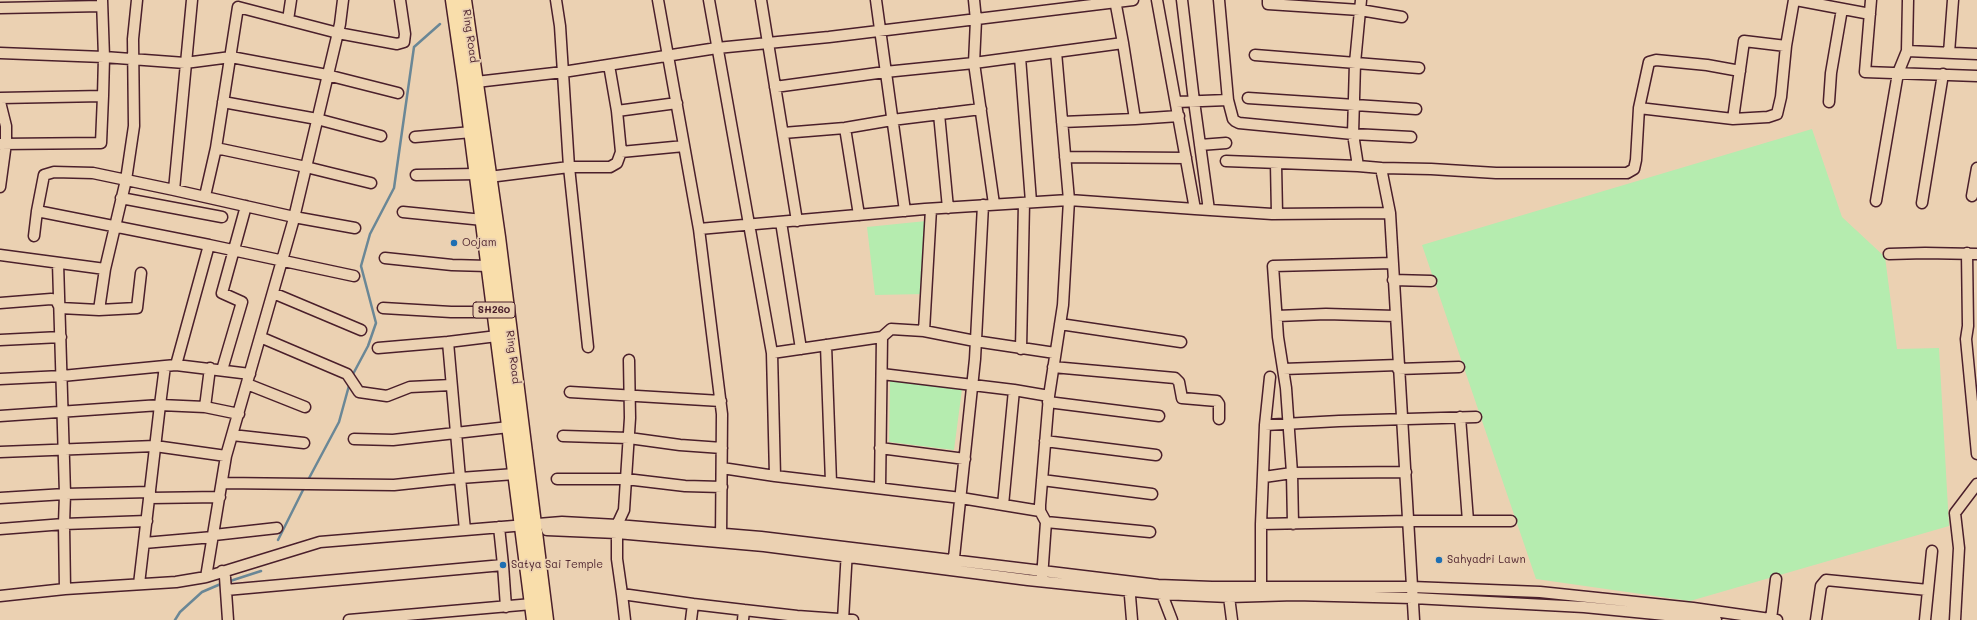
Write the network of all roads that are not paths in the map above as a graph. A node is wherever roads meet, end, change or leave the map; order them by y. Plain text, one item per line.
1 (137, 0) edge
2 (192, 0) edge
3 (291, 0) edge
4 (343, 0) edge
5 (400, 0) edge
6 (453, 0) edge
7 (464, 0) edge
8 (556, 0) edge
9 (658, 0) edge
10 (709, 0) edge
11 (761, 0) edge
12 (876, 0) edge
13 (974, 0) edge
14 (1133, 0) edge
15 (1157, 0) edge
16 (1182, 0) edge
17 (1219, 0) edge
18 (1268, 0) edge
19 (1795, 0) edge
20 (1871, 0) edge
21 (1908, 0) edge
22 (1953, 0) edge
23 (1116, 1) edge
24 (102, 3) edge
25 (239, 4) edge
26 (1360, 5) edge
27 (0, 8) edge
28 (1842, 9) junction
29 (1870, 14) junction
30 (1402, 17) dead end
31 (288, 20) junction
32 (976, 20) junction
33 (880, 30) junction
34 (338, 33) junction
35 (1123, 43) junction
36 (768, 44) junction
37 (1786, 46) junction
38 (718, 48) junction
39 (1906, 51) junction
40 (1056, 52) junction
41 (0, 53) edge
42 (1949, 53) junction
43 (1977, 54) edge
44 (1255, 55) dead end
45 (104, 57) junction
46 (231, 57) junction
47 (668, 57) junction
48 (1020, 57) junction
49 (134, 58) junction
50 (185, 63) junction
51 (974, 63) junction
52 (1355, 63) junction
53 (609, 65) junction
54 (1419, 68) dead end
55 (1740, 71) junction
56 (563, 72) junction
57 (885, 72) junction
58 (1898, 73) junction
59 (1943, 74) junction
60 (327, 75) junction
61 (1977, 76) edge
62 (476, 82) junction
63 (775, 87) junction
64 (398, 93) dead end
65 (103, 96) junction
66 (0, 98) edge
67 (473, 98) junction
68 (1248, 98) dead end
69 (1228, 100) junction
70 (1194, 101) junction
71 (0, 102) edge
72 (223, 102) junction
73 (1176, 102) junction
74 (1829, 102) dead end
75 (676, 103) junction
76 (1355, 105) junction
77 (1639, 108) junction
78 (981, 109) junction
79 (1416, 109) dead end
80 (617, 111) junction
81 (939, 114) junction
82 (1178, 116) junction
83 (317, 119) junction
84 (1135, 119) junction
85 (1733, 119) junction
86 (892, 120) junction
87 (1062, 122) junction
88 (845, 128) junction
89 (472, 132) junction
90 (783, 133) junction
91 (1353, 134) junction
92 (381, 136) dead end
93 (415, 137) dead end
94 (1411, 137) dead end
95 (1226, 143) dead end
96 (3, 144) edge
97 (1200, 145) junction
98 (684, 146) junction
99 (216, 148) junction
100 (621, 152) junction
101 (1065, 157) junction
102 (1186, 158) junction
103 (1226, 161) dead end
104 (1276, 164) junction
105 (1358, 166) junction
106 (306, 167) junction
107 (569, 167) junction
108 (1381, 168) junction
109 (1977, 168) edge
110 (416, 175) dead end
111 (483, 176) junction
112 (126, 180) junction
113 (371, 184) dead end
114 (0, 187) edge
115 (174, 190) junction
116 (205, 196) junction
117 (1972, 196) dead end
118 (122, 198) junction
119 (1069, 200) junction
120 (1876, 201) dead end
121 (1027, 203) junction
122 (1922, 203) dead end
123 (994, 204) junction
124 (246, 206) junction
125 (983, 206) junction
126 (948, 208) junction
127 (930, 209) junction
128 (1195, 209) junction
129 (1209, 210) junction
130 (37, 211) junction
131 (905, 211) junction
132 (403, 212) dead end
133 (1390, 213) junction
134 (1277, 214) junction
135 (859, 215) junction
136 (222, 217) dead end
137 (294, 217) junction
138 (483, 220) junction
139 (797, 221) junction
140 (782, 222) junction
141 (749, 225) junction
142 (114, 227) junction
143 (355, 228) dead end
144 (699, 229) junction
145 (34, 236) dead end
146 (209, 245) junction
147 (234, 250) junction
148 (1889, 254) dead end
149 (1972, 254) edge
150 (0, 255) edge
151 (385, 258) dead end
152 (282, 259) junction
153 (58, 263) junction
154 (1392, 263) junction
155 (488, 266) junction
156 (105, 269) junction
157 (141, 273) dead end
158 (354, 276) dead end
159 (1394, 280) junction
160 (1431, 281) dead end
161 (272, 293) junction
162 (0, 303) edge
163 (60, 308) junction
164 (383, 308) dead end
165 (99, 310) junction
166 (494, 312) junction
167 (1277, 316) junction
168 (1395, 316) junction
169 (1060, 324) junction
170 (361, 330) dead end
171 (924, 331) junction
172 (497, 336) junction
173 (61, 337) junction
174 (260, 337) junction
175 (882, 337) junction
176 (0, 340) edge
177 (976, 341) junction
178 (448, 342) junction
179 (1181, 342) dead end
180 (826, 345) junction
181 (588, 347) dead end
182 (378, 348) dead end
183 (801, 349) junction
184 (1021, 349) junction
185 (772, 353) junction
186 (1055, 353) junction
187 (629, 360) dead end
188 (176, 365) junction
189 (165, 366) junction
190 (1053, 367) junction
191 (1398, 367) junction
192 (1459, 367) dead end
193 (210, 368) junction
194 (1283, 369) junction
195 (222, 370) junction
196 (882, 374) junction
197 (62, 376) junction
198 (1270, 378) dead end
199 (0, 379) edge
200 (248, 379) junction
201 (972, 384) junction
202 (451, 385) junction
203 (1014, 390) junction
204 (570, 392) dead end
205 (630, 396) junction
206 (1049, 399) junction
207 (721, 401) junction
208 (160, 405) junction
209 (205, 407) junction
210 (305, 407) dead end
211 (62, 411) junction
212 (239, 414) junction
213 (0, 416) edge
214 (1160, 416) dead end
215 (1460, 417) junction
216 (1476, 417) dead end
217 (1219, 419) dead end
218 (1402, 419) junction
219 (1288, 424) junction
220 (1265, 425) junction
221 (509, 427) junction
222 (455, 433) junction
223 (232, 435) junction
224 (563, 436) dead end
225 (629, 438) junction
226 (354, 439) dead end
227 (1045, 441) junction
228 (304, 443) dead end
229 (155, 446) junction
230 (722, 448) junction
231 (880, 448) junction
232 (63, 449) junction
233 (0, 452) edge
234 (1977, 454) edge
235 (1156, 455) dead end
236 (226, 456) junction
237 (965, 459) junction
238 (722, 468) junction
239 (1406, 472) junction
240 (1292, 473) junction
241 (515, 474) junction
242 (775, 476) junction
243 (1264, 476) junction
244 (460, 478) junction
245 (557, 479) dead end
246 (626, 479) junction
247 (1042, 480) junction
248 (831, 482) junction
249 (222, 483) junction
250 (1977, 484) edge
251 (722, 487) junction
252 (880, 488) junction
253 (65, 494) junction
254 (1152, 494) dead end
255 (150, 495) junction
256 (220, 497) junction
257 (0, 498) edge
258 (961, 498) junction
259 (1003, 505) junction
260 (1040, 511) junction
261 (147, 521) junction
262 (1409, 521) junction
263 (1468, 521) junction
264 (1511, 521) dead end
265 (1046, 522) junction
266 (64, 524) junction
267 (1261, 524) junction
268 (1293, 524) junction
269 (0, 528) edge
270 (277, 528) dead end
271 (528, 528) junction
272 (617, 529) junction
273 (465, 530) junction
274 (500, 530) junction
275 (1150, 532) dead end
276 (213, 536) junction
277 (721, 538) junction
278 (144, 543) junction
279 (1932, 551) dead end
280 (847, 552) junction
281 (503, 565) junction
282 (954, 565) junction
283 (223, 574) junction
284 (206, 576) junction
285 (1042, 577) junction
286 (1776, 579) dead end
287 (139, 584) junction
288 (1129, 586) junction
289 (1261, 586) junction
290 (1412, 587) junction
291 (64, 590) junction
292 (226, 590) junction
293 (1160, 590) junction
294 (1928, 590) junction
295 (622, 594) junction
296 (0, 596) edge
297 (1229, 597) junction
298 (1413, 598) junction
299 (0, 603) edge
300 (532, 604) junction
301 (693, 604) junction
302 (506, 607) junction
303 (744, 610) junction
304 (1692, 615) edge
305 (797, 618) edge
306 (843, 619) edge
307 (1774, 619) edge
308 (228, 620) edge
309 (349, 620) edge
310 (534, 620) edge
311 (546, 620) edge
312 (625, 620) edge
313 (691, 620) edge
314 (743, 620) edge
315 (854, 620) edge
316 (1132, 620) edge
317 (1172, 620) edge
318 (1232, 620) edge
319 (1414, 620) edge
320 (1716, 620) edge
321 (1816, 620) edge
322 (1926, 620) edge
323 (1955, 620) edge

1 - 49 street
2 - 50 street
3 - 31 street
4 - 34 street
5 - 34 street
6 - 67 highway, Ring Road / SH260
7 - 62 highway, Ring Road / SH260
8 - 56 street
9 - 47 street
10 - 38 street
11 - 36 street
12 - 33 street
13 - 32 street
14 - 23 street
15 - 73 street
16 - 70 street
17 - 69 street
18 - 26 street
19 - 28 street
19 - 37 street
20 - 29 street
21 - 39 street
22 - 42 street
23 - 32 street
23 - 35 street
24 - 27 street
24 - 45 street
25 - 31 street
25 - 46 street
26 - 30 street
26 - 52 street
28 - 29 street
28 - 74 street
29 - 58 street
31 - 34 street
32 - 33 street
32 - 51 street
33 - 36 street
33 - 57 street
34 - 60 street
35 - 40 street
35 - 84 street
36 - 38 street
36 - 63 street
37 - 55 street
37 - 85 street
38 - 47 street
38 - 141 street
39 - 42 street
39 - 58 street
40 - 48 street
40 - 87 street
41 - 45 street
42 - 43 street
44 - 52 street
45 - 49 street
45 - 65 street
46 - 50 street
46 - 60 street
46 - 72 street
47 - 53 street
47 - 75 street
48 - 51 street
48 - 121 street
49 - 50 street
49 - 112 street
50 - 115 street
51 - 57 street
51 - 78 street
52 - 54 street
52 - 76 street
53 - 56 street
53 - 80 street
55 - 77 street
55 - 85 street
56 - 62 street
56 - 107 street
57 - 63 street
57 - 86 street
58 - 59 street
58 - 120 street
59 - 61 street
59 - 122 street
60 - 64 street
60 - 83 street
62 - 67 highway, Ring Road / SH260
63 - 90 street
65 - 66 street
65 - 96 street
67 - 89 highway, Ring Road / SH260
67 - 111 highway, Ring Road / SH260
68 - 76 street
69 - 70 street
69 - 91 street
70 - 73 street
70 - 97 street
71 - 96 street
72 - 83 street
72 - 99 street
73 - 82 street
75 - 80 street
75 - 98 street
76 - 79 street
76 - 91 street
77 - 85 street
77 - 108 street
78 - 81 street
78 - 123 street
80 - 100 street
81 - 86 street
81 - 126 street
82 - 84 street
82 - 102 street
83 - 92 street
83 - 106 street
84 - 87 street
86 - 88 street
86 - 131 street
87 - 101 street
88 - 90 street
88 - 135 street
89 - 93 street
89 - 111 highway, Ring Road / SH260
90 - 139 street
91 - 94 street
91 - 105 street
95 - 97 street
96 - 114 street
97 - 129 street
98 - 100 street
98 - 144 street
99 - 106 street
99 - 116 street
100 - 107 street
101 - 102 street
101 - 119 street
102 - 128 street
103 - 104 street
104 - 105 street
104 - 134 street
105 - 108 street
106 - 113 street
106 - 137 street
107 - 111 street
107 - 181 street
108 - 133 street
109 - 117 street
110 - 111 street
111 - 138 highway, Ring Road / SH260
111 - 271 highway, Ring Road / SH260
112 - 115 street
112 - 118 street
112 - 130 street
115 - 116 street
116 - 124 street
118 - 136 street
118 - 142 street
119 - 121 street
119 - 128 street
119 - 169 street
121 - 123 street
121 - 184 street
123 - 125 street
124 - 137 street
124 - 147 street
125 - 126 street
125 - 177 street
126 - 127 street
127 - 131 street
127 - 171 street
128 - 129 street
129 - 134 street
130 - 142 street
130 - 145 street
131 - 135 street
132 - 138 street
133 - 134 street
133 - 154 street
135 - 139 street
137 - 143 street
137 - 152 street
138 - 155 highway, Ring Road / SH260
139 - 140 street
140 - 141 street
140 - 183 street
141 - 144 street
141 - 185 street
142 - 146 street
142 - 156 street
144 - 207 street
146 - 147 street
146 - 188 street
147 - 152 street
147 - 195 street
148 - 149 street
149 - 234 street
150 - 153 street
151 - 155 street
152 - 158 street
152 - 161 street
153 - 156 street
153 - 163 street
154 - 159 street
154 - 167 street
155 - 166 highway, Ring Road / SH260
156 - 165 street
157 - 165 street
159 - 160 street
159 - 168 street
161 - 170 street
161 - 174 street
162 - 163 street
163 - 165 street
163 - 173 street
164 - 166 street
166 - 172 highway, Ring Road / SH260
167 - 168 street
167 - 194 street
168 - 191 street
169 - 179 street
169 - 186 street
171 - 175 street
171 - 177 street
172 - 178 street
172 - 221 highway, Ring Road / SH260
173 - 176 street
173 - 197 street
174 - 200 street
174 - 202 street
175 - 180 street
175 - 196 street
177 - 184 street
177 - 201 street
178 - 182 street
178 - 202 street
180 - 183 street
180 - 248 street
183 - 185 street
184 - 186 street
185 - 242 street
186 - 190 street
187 - 205 street
188 - 189 street
188 - 193 street
189 - 197 street
189 - 208 street
190 - 206 street
190 - 217 street
191 - 192 street
191 - 194 street
191 - 218 street
193 - 195 street
193 - 209 street
194 - 219 street
195 - 200 street
196 - 201 street
196 - 231 street
197 - 199 street
197 - 211 street
198 - 220 street
200 - 210 street
200 - 212 street
201 - 203 street
201 - 237 street
202 - 222 street
203 - 206 street
203 - 259 street
204 - 205 street
205 - 207 street
205 - 225 street
206 - 214 street
206 - 227 street
207 - 230 street
208 - 209 street
208 - 211 street
208 - 229 street
209 - 212 street
211 - 213 street
211 - 232 street
212 - 223 street
215 - 216 street
215 - 218 street
215 - 263 street
218 - 219 street
218 - 239 street
219 - 220 street
219 - 240 street
220 - 243 street
221 - 222 street
221 - 241 highway, Ring Road / SH260
222 - 226 street
222 - 244 street
223 - 228 street
223 - 236 street
224 - 225 street
225 - 230 street
225 - 246 street
227 - 235 street
227 - 247 street
229 - 232 street
229 - 236 street
229 - 255 street
230 - 238 street
231 - 237 street
231 - 252 street
232 - 233 street
232 - 253 street
236 - 249 street
237 - 258 street
238 - 242 street
238 - 251 street
239 - 240 street
239 - 262 street
240 - 243 street
240 - 268 street
241 - 244 street
241 - 271 highway, Ring Road / SH260
242 - 248 street
243 - 267 street
244 - 249 street
244 - 273 street
245 - 246 street
246 - 251 street
246 - 272 street
247 - 254 street
247 - 260 street
248 - 252 street
249 - 256 street
250 - 323 street
251 - 277 street
252 - 258 street
253 - 255 street
253 - 257 street
253 - 266 street
255 - 256 street
255 - 261 street
256 - 276 street
258 - 259 street
258 - 282 street
259 - 260 street
260 - 265 street
261 - 266 street
261 - 278 street
262 - 263 street
262 - 268 street
262 - 290 street
263 - 264 street
265 - 275 street
265 - 285 street
266 - 269 street
266 - 291 street
267 - 268 street
267 - 289 street
270 - 276 street
271 - 272 street
271 - 274 street
271 - 300 highway, Ring Road / SH260
271 - 311 highway, Ring Road / SH260
272 - 277 street
272 - 295 street
273 - 274 street
273 - 283 street
274 - 281 street
274 - 283 street
276 - 278 street
276 - 284 street
277 - 280 street
278 - 287 street
279 - 294 street
280 - 282 street
280 - 306 street
281 - 292 street
281 - 302 street
282 - 285 street
283 - 284 street
283 - 292 street
283 - 299 street
284 - 287 street
285 - 288 street
286 - 307 street
287 - 291 street
288 - 293 street
288 - 316 street
289 - 290 street
289 - 293 street
290 - 298 street
290 - 304 street
291 - 296 street
292 - 308 street
293 - 297 street
293 - 317 street
294 - 321 street
294 - 322 street
295 - 301 street
295 - 312 street
297 - 298 street
297 - 318 street
298 - 304 street
298 - 319 street
300 - 302 street
300 - 310 highway, Ring Road / SH260
301 - 303 street
301 - 313 street
302 - 309 street
303 - 305 street
303 - 314 street
304 - 307 street
304 - 320 street
305 - 306 street
306 - 315 street

